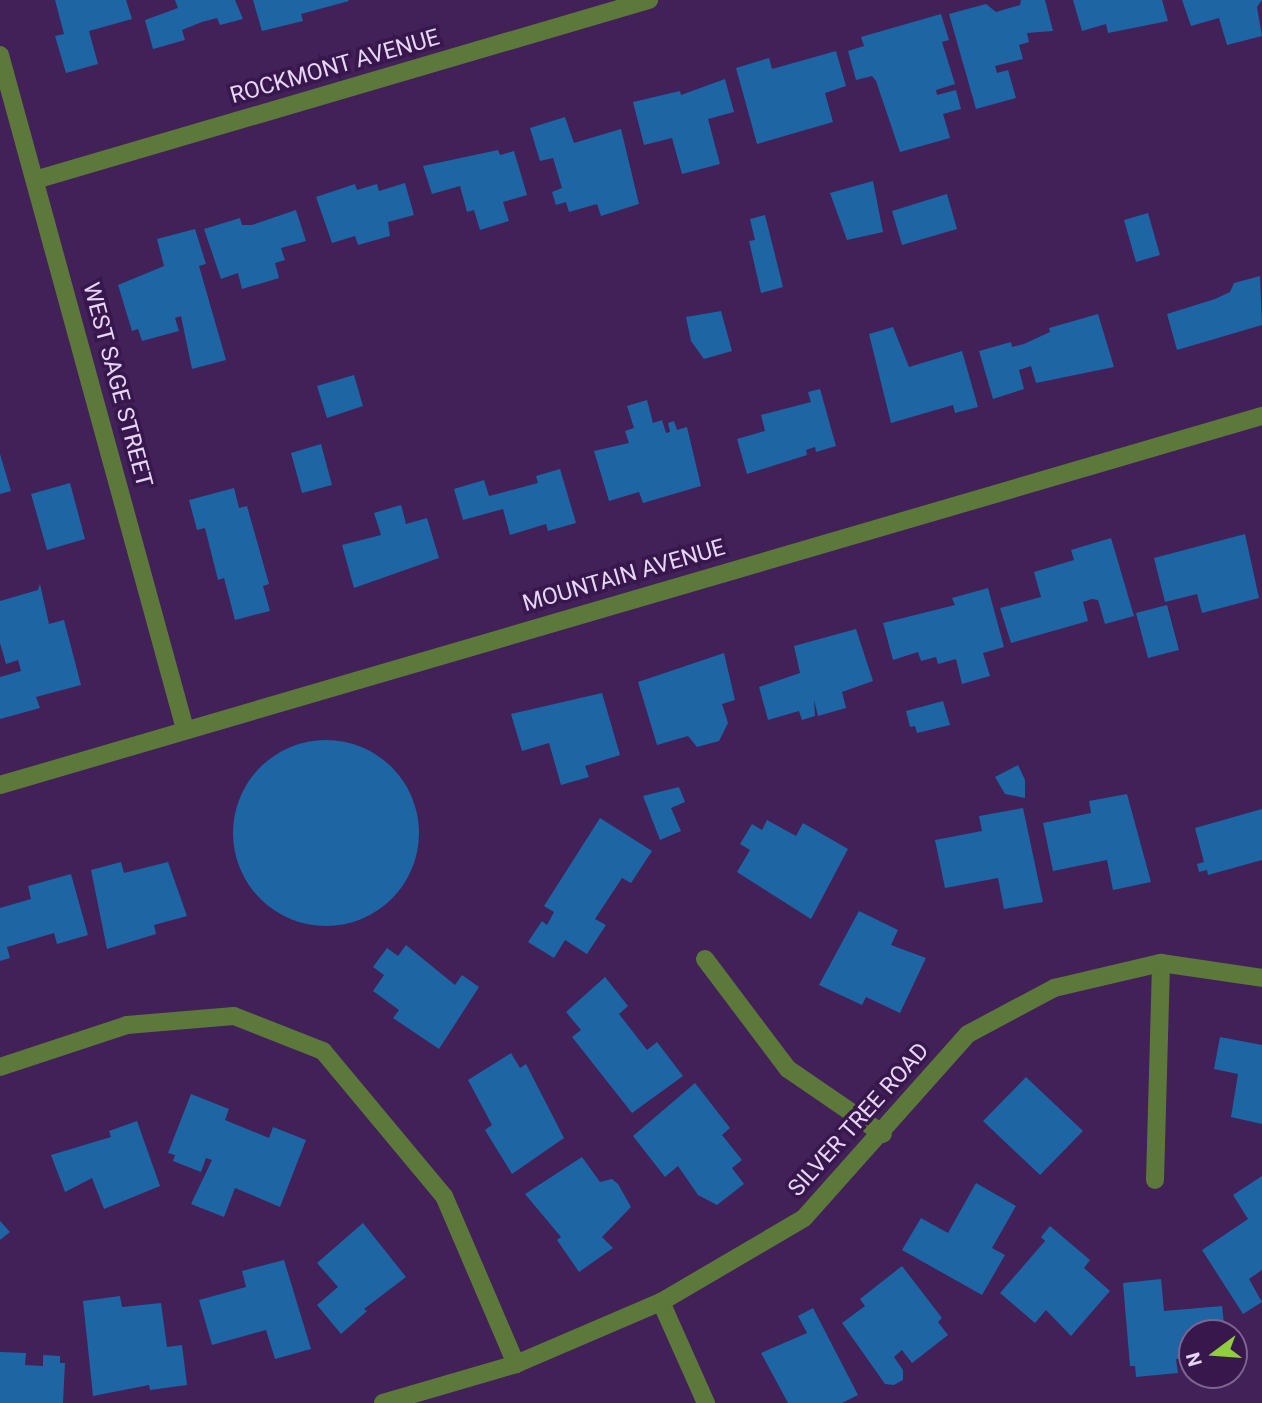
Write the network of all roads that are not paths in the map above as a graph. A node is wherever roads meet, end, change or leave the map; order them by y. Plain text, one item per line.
1 (649, 0) edge
2 (0, 55) edge
3 (36, 180) junction
4 (1262, 416) edge
5 (184, 729) junction
6 (0, 785) edge
7 (705, 959) dead end
8 (1161, 963) junction
9 (1262, 978) edge
10 (0, 1067) edge
11 (883, 1134) junction
12 (1155, 1180) dead end
13 (661, 1302) junction
14 (516, 1364) junction
15 (383, 1403) edge
16 (706, 1403) edge

1 - 3 street, ROCKMONT AVENUE
2 - 3 street, WEST SAGE STREET
3 - 5 street, WEST SAGE STREET
4 - 5 street, MOUNTAIN AVENUE
5 - 6 street, MOUNTAIN AVENUE
7 - 11 street
8 - 9 street, SILVER TREE ROAD
8 - 11 street, SILVER TREE ROAD
8 - 12 street
10 - 14 street
11 - 13 street, SILVER TREE ROAD
13 - 14 street, SILVER TREE ROAD
13 - 16 street
14 - 15 street, SILVER TREE ROAD

